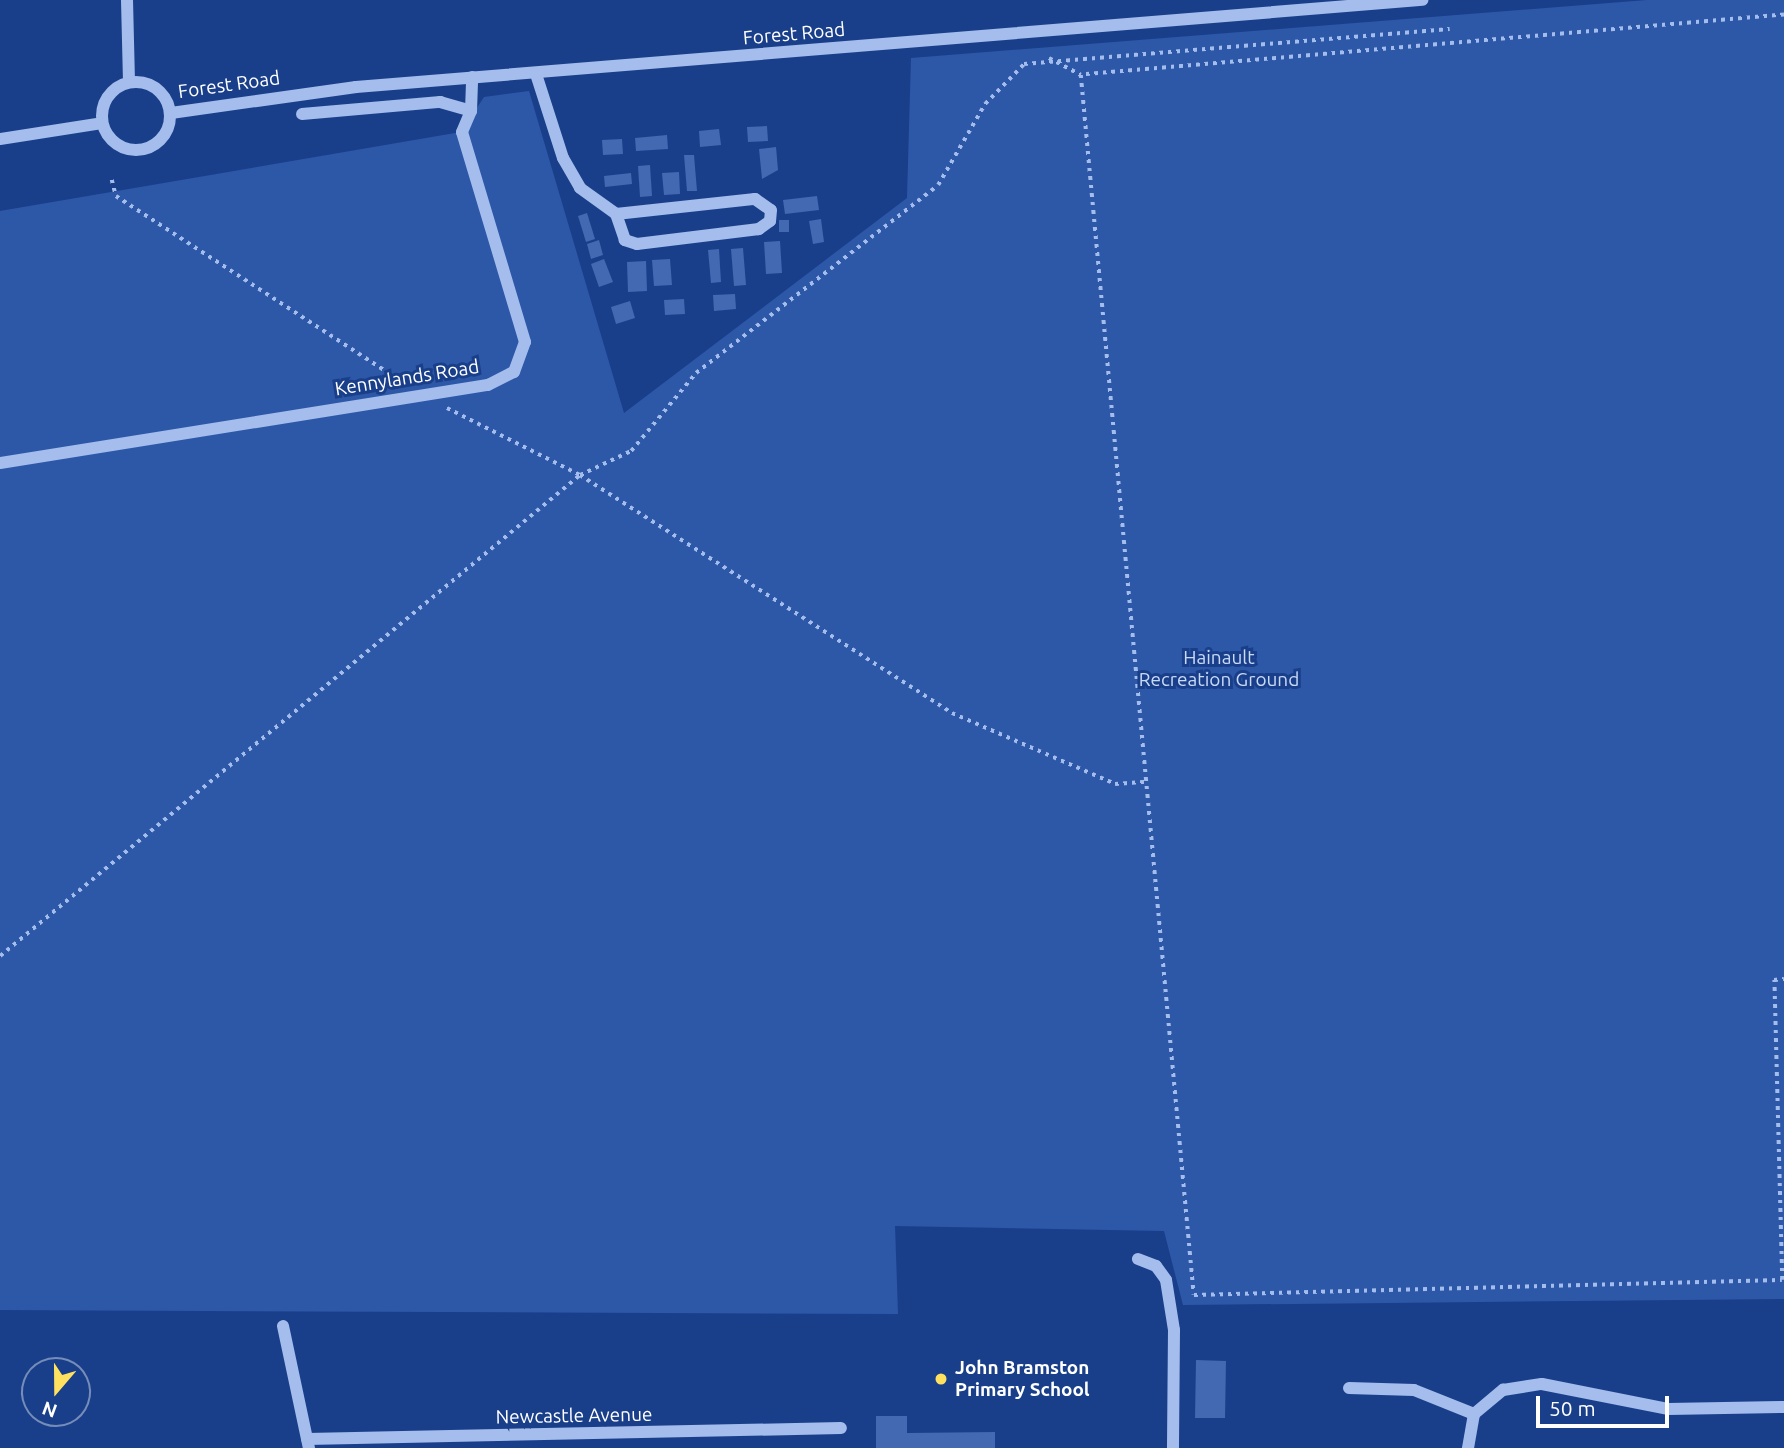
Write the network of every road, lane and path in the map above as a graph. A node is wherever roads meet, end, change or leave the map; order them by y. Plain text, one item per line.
1 (127, 0) edge
2 (1422, 0) edge
3 (1784, 15) edge
4 (1049, 58) dead end
5 (536, 74) junction
6 (1081, 75) junction
7 (471, 78) junction
8 (129, 82) junction
9 (471, 111) junction
10 (170, 113) junction
11 (302, 114) dead end
12 (102, 123) junction
13 (0, 139) edge
14 (616, 214) junction
15 (0, 463) edge
16 (1146, 782) junction
17 (0, 956) edge
18 (1784, 979) edge
19 (1782, 1230) edge
20 (1138, 1259) dead end
21 (283, 1326) dead end
22 (1349, 1388) dead end
23 (1784, 1407) edge
24 (1474, 1414) junction
25 (841, 1427) dead end
26 (727, 1433) junction
27 (526, 1442) edge
28 (308, 1443) edge
29 (727, 1448) edge
30 (1173, 1448) edge
31 (1468, 1448) edge

1 - 8 street
2 - 5 street, Forest Road
3 - 6 path
4 - 6 path
5 - 7 street, Forest Road
5 - 14 street
6 - 16 path
7 - 9 street, Kennylands Road
7 - 10 street, Forest Road
8 - 10 street
8 - 12 street
9 - 11 street
9 - 15 street, Kennylands Road
10 - 12 street
12 - 13 street
14 - 14 street
16 - 17 path
16 - 19 path
18 - 19 path
20 - 30 street
21 - 28 street
22 - 24 street
23 - 24 street
24 - 31 street
25 - 26 street, Newcastle Avenue
26 - 27 street, Newcastle Avenue
26 - 29 street
27 - 28 street, Newcastle Avenue

